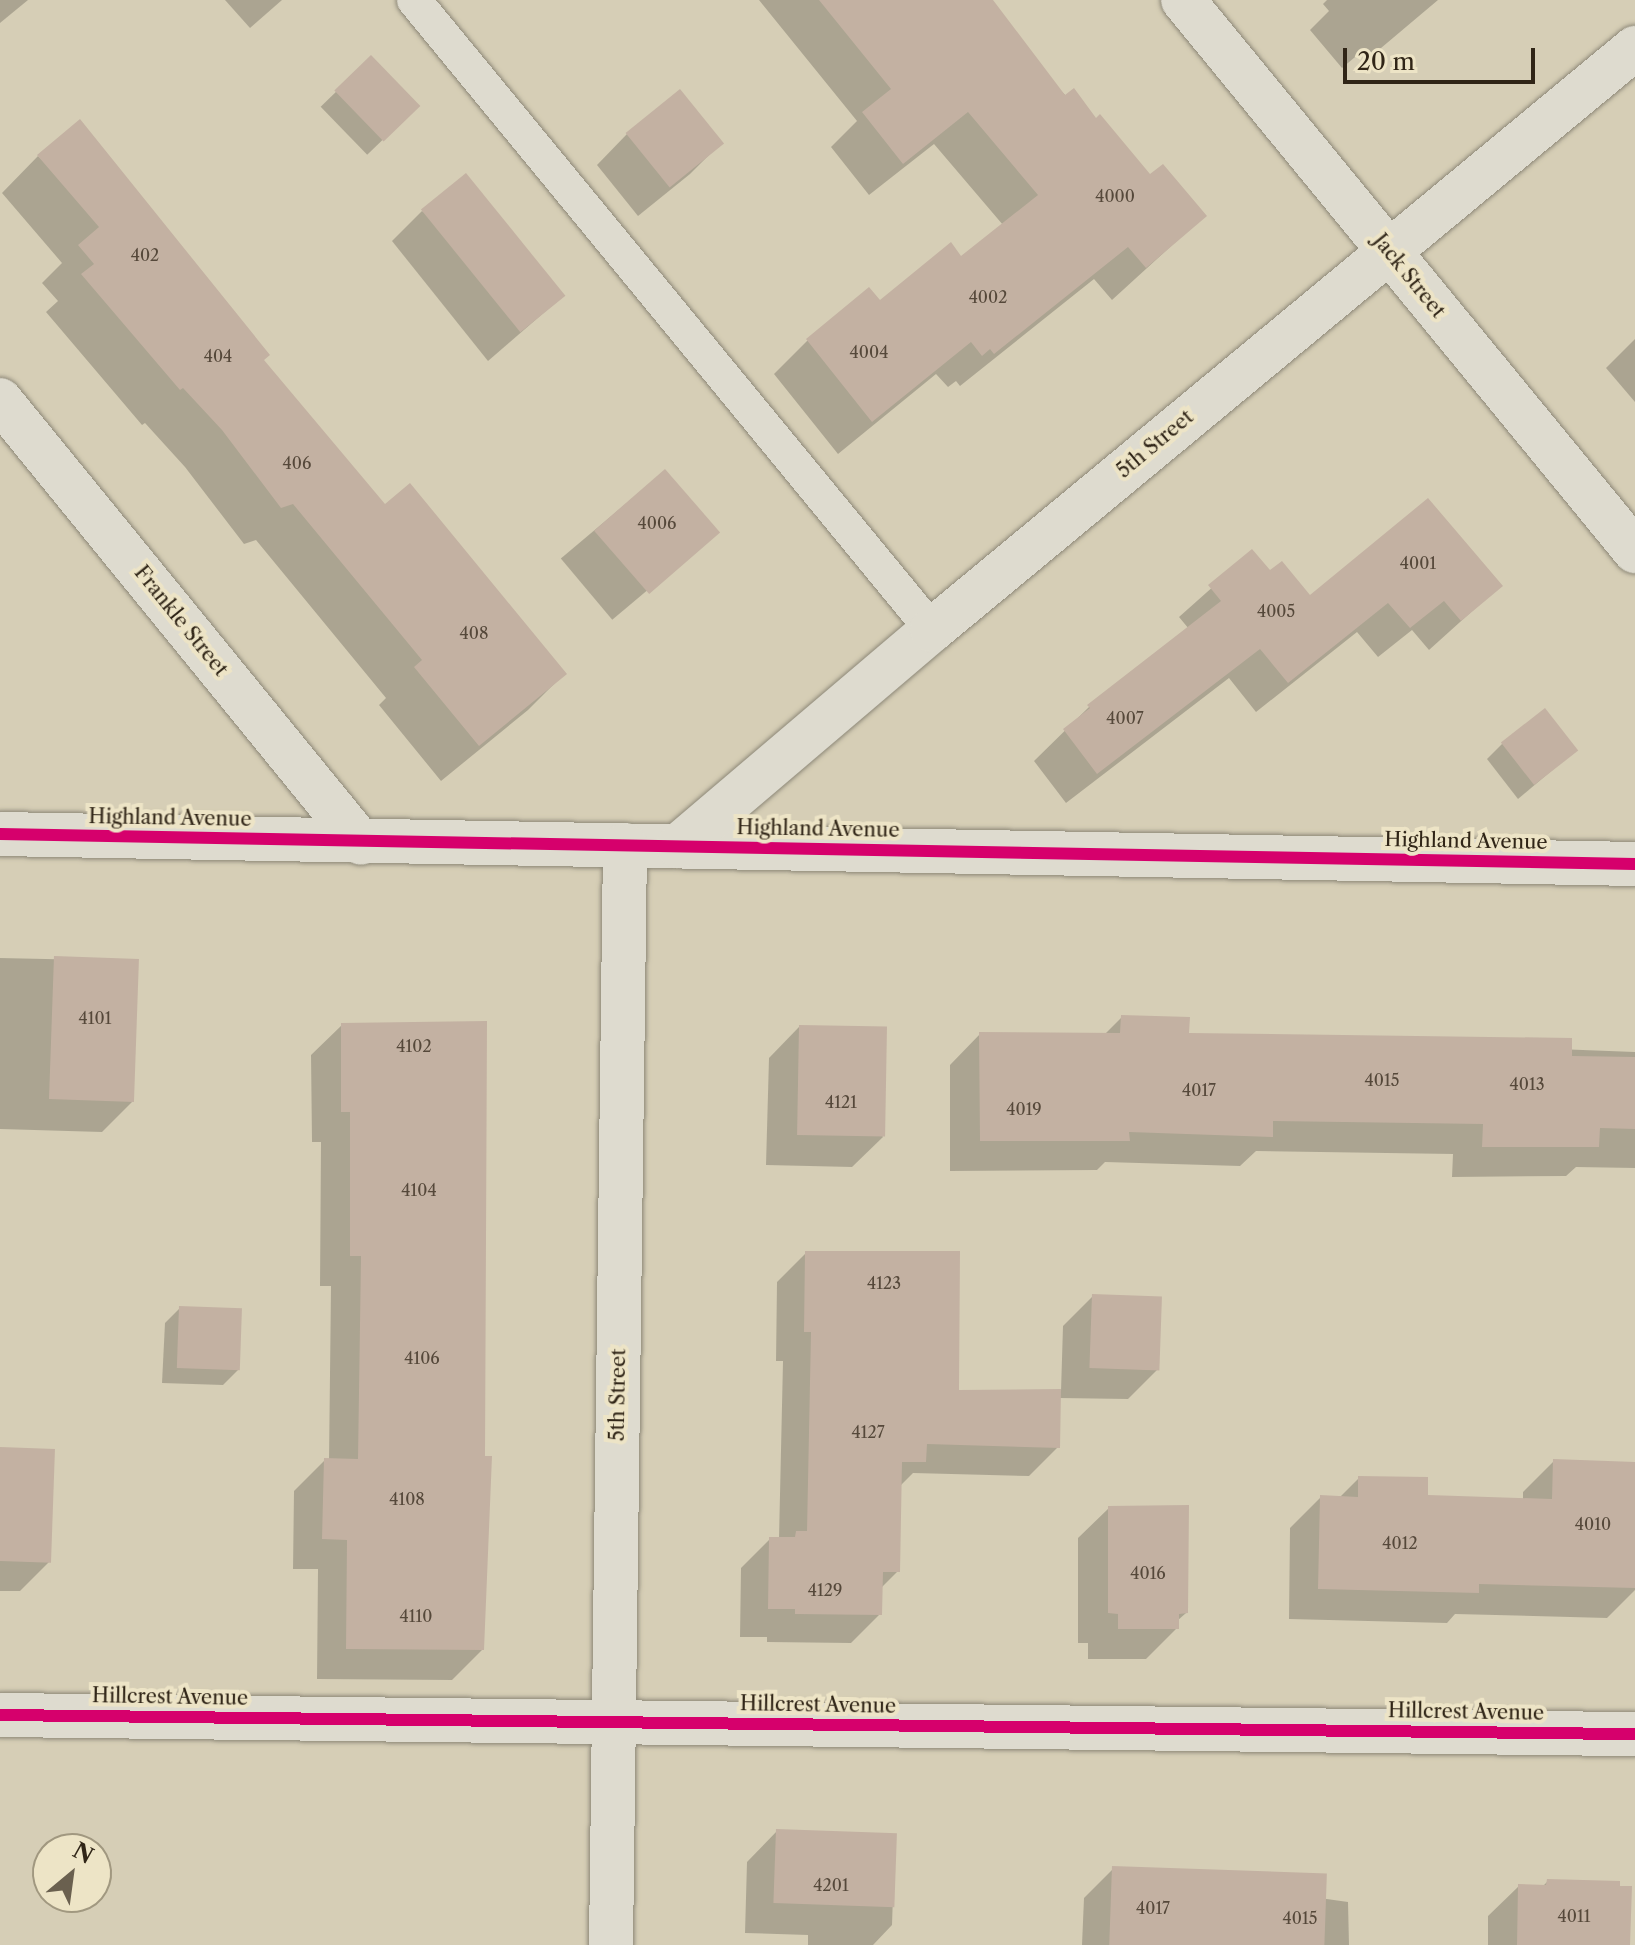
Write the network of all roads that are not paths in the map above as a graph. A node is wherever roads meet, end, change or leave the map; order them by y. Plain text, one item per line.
1 (414, 0) edge
2 (1183, 0) edge
3 (1635, 48) edge
4 (1388, 250) junction
5 (0, 400) edge
6 (1635, 551) edge
7 (932, 630) junction
8 (0, 834) edge
9 (361, 843) junction
10 (625, 845) junction
11 (678, 846) junction
12 (1635, 864) edge
13 (0, 1715) edge
14 (614, 1722) junction
15 (1635, 1734) edge
16 (611, 1945) edge

1 - 7 lane
2 - 4 street, Jack Street
3 - 4 street, 5th Street
4 - 6 street, Jack Street
4 - 7 street, 5th Street
5 - 9 street, Frankle Street
7 - 11 street, 5th Street
8 - 9 street, Highland Avenue
9 - 10 street, Highland Avenue
10 - 11 street, Highland Avenue
10 - 14 street, 5th Street
11 - 12 street, Highland Avenue
13 - 14 street, Hillcrest Avenue
14 - 15 street, Hillcrest Avenue
14 - 16 street, 5th Street

